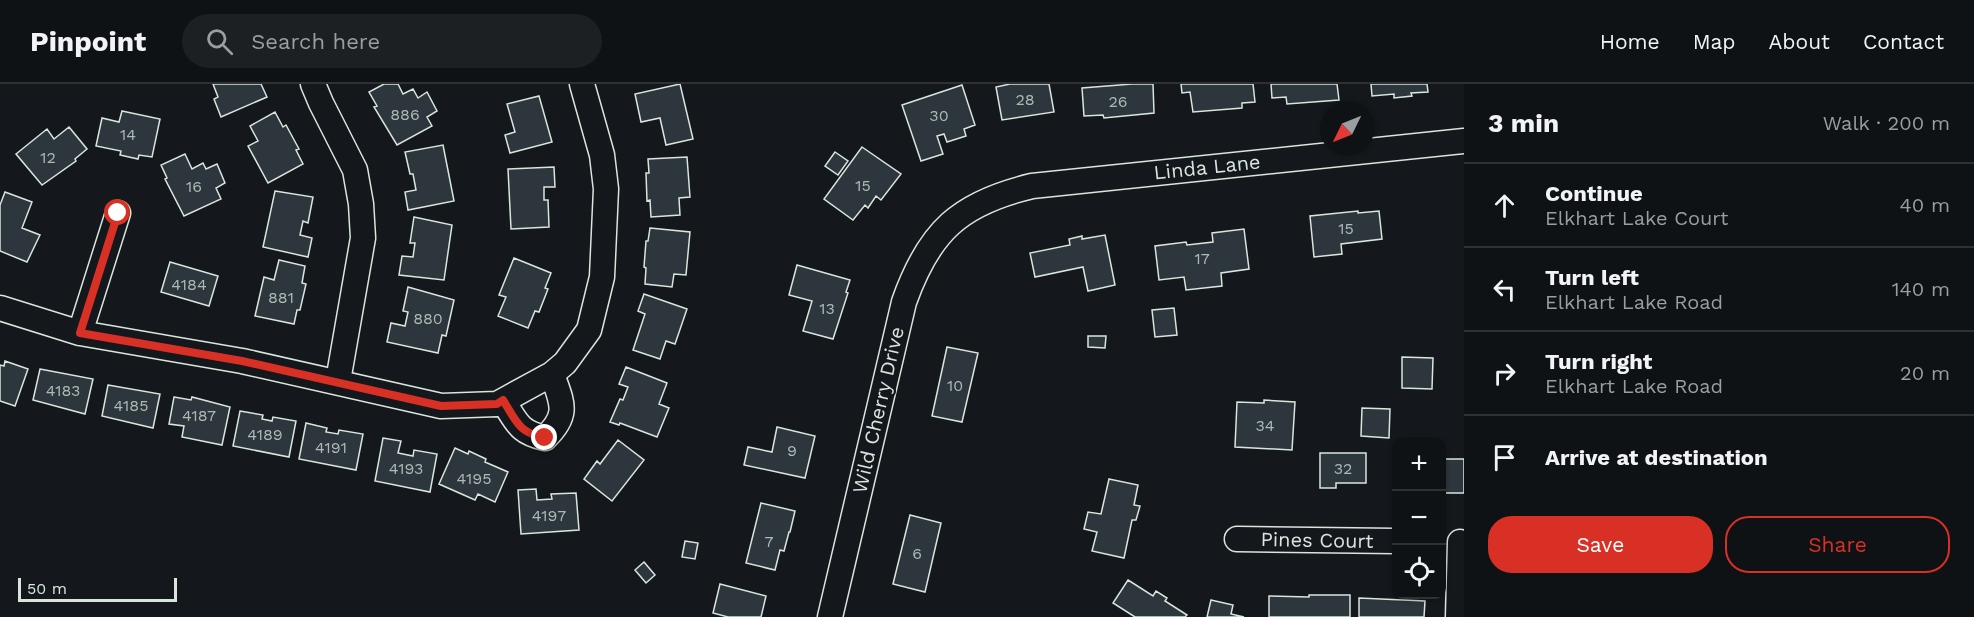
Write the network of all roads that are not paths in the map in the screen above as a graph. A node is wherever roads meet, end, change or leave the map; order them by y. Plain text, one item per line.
1 (313, 84) edge
2 (582, 84) edge
3 (1464, 141) edge
4 (118, 213) dead end
5 (957, 217) joint
6 (0, 308) edge
7 (80, 333) junction
8 (552, 374) junction
9 (338, 381) junction
10 (503, 400) junction
11 (1237, 539) dead end
12 (1392, 541) edge
13 (1455, 542) edge
14 (830, 617) edge
15 (1458, 617) edge

1 - 9 street
2 - 8 street
3 - 5 street, Linda Lane
4 - 7 street
5 - 14 street, Wild Cherry Drive
6 - 7 street
7 - 9 street
8 - 10 street
8 - 10 street
9 - 10 street
11 - 12 street, Pines Court
13 - 15 street

